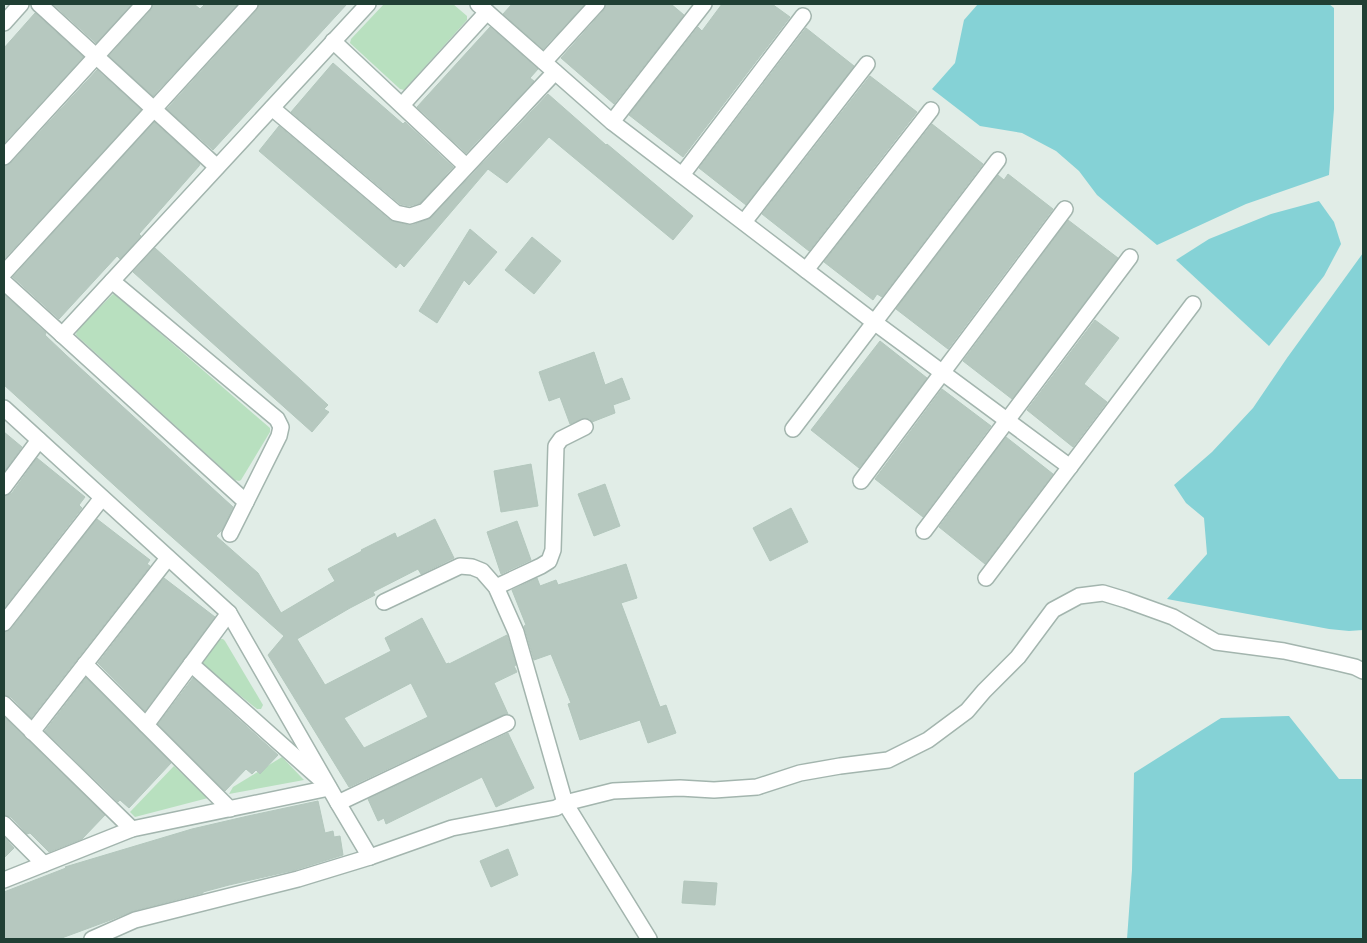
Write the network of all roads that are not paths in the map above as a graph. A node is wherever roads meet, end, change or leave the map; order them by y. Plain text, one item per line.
1 (7, 4) edge
2 (21, 4) edge
3 (39, 4) edge
4 (144, 4) edge
5 (250, 4) edge
6 (368, 4) edge
7 (597, 4) edge
8 (698, 6) edge
9 (4, 7) edge
10 (484, 7) edge
11 (803, 16) dead end
12 (4, 22) edge
13 (333, 42) junction
14 (96, 56) junction
15 (867, 64) dead end
16 (549, 67) junction
17 (402, 105) junction
18 (272, 108) junction
19 (154, 109) junction
20 (931, 110) dead end
21 (612, 122) junction
22 (4, 157) edge
23 (998, 160) dead end
24 (466, 166) junction
25 (217, 167) junction
26 (682, 175) junction
27 (1064, 209) dead end
28 (744, 222) junction
29 (1130, 257) dead end
30 (806, 270) junction
31 (4, 273) edge
32 (112, 281) junction
33 (4, 282) edge
34 (1193, 304) dead end
35 (874, 322) junction
36 (62, 335) junction
37 (942, 372) junction
38 (4, 408) edge
39 (1007, 421) junction
40 (585, 427) dead end
41 (793, 429) dead end
42 (38, 440) junction
43 (1070, 467) junction
44 (861, 481) dead end
45 (4, 487) edge
46 (102, 498) junction
47 (246, 502) junction
48 (924, 530) dead end
49 (230, 534) dead end
50 (168, 558) junction
51 (986, 578) dead end
52 (496, 587) junction
53 (384, 602) dead end
54 (229, 613) junction
55 (4, 623) edge
56 (85, 664) junction
57 (192, 664) junction
58 (1363, 671) edge
59 (4, 704) edge
60 (507, 722) dead end
61 (146, 726) junction
62 (32, 732) junction
63 (329, 788) junction
64 (338, 803) junction
65 (565, 803) junction
66 (230, 809) junction
67 (4, 824) edge
68 (132, 829) junction
69 (370, 857) junction
70 (44, 864) junction
71 (4, 880) edge
72 (92, 939) edge
73 (649, 939) edge

1 - 9 street
2 - 12 street
3 - 14 street
4 - 14 street
5 - 19 street
6 - 13 street
7 - 16 street
8 - 21 street
10 - 16 street
10 - 17 street
11 - 26 street
13 - 17 street
13 - 18 street
14 - 19 street
14 - 22 street
15 - 28 street
16 - 21 street
16 - 24 street
17 - 24 street
18 - 24 street
18 - 25 street
19 - 25 street
19 - 31 street
20 - 30 street
21 - 26 street
23 - 35 street
25 - 32 street
26 - 28 street
27 - 37 street
28 - 30 street
29 - 39 street
30 - 35 street
32 - 36 street
32 - 47 street
33 - 36 street
34 - 43 street
35 - 37 street
35 - 41 street
36 - 47 street
37 - 39 street
37 - 44 street
38 - 42 street
39 - 43 street
39 - 48 street
40 - 52 street
42 - 45 street
42 - 46 street
43 - 51 street
46 - 50 street
46 - 55 street
47 - 49 street
50 - 54 street
50 - 56 street
52 - 53 street
52 - 65 street
54 - 57 street
54 - 63 street
56 - 61 street
56 - 62 street
57 - 61 street
57 - 63 street
58 - 65 street
59 - 62 street
60 - 64 street
61 - 66 street
62 - 68 street
63 - 64 street
63 - 66 street
64 - 69 street
65 - 69 street
65 - 73 street
66 - 68 street
67 - 70 street
68 - 70 street
69 - 72 street
70 - 71 street

